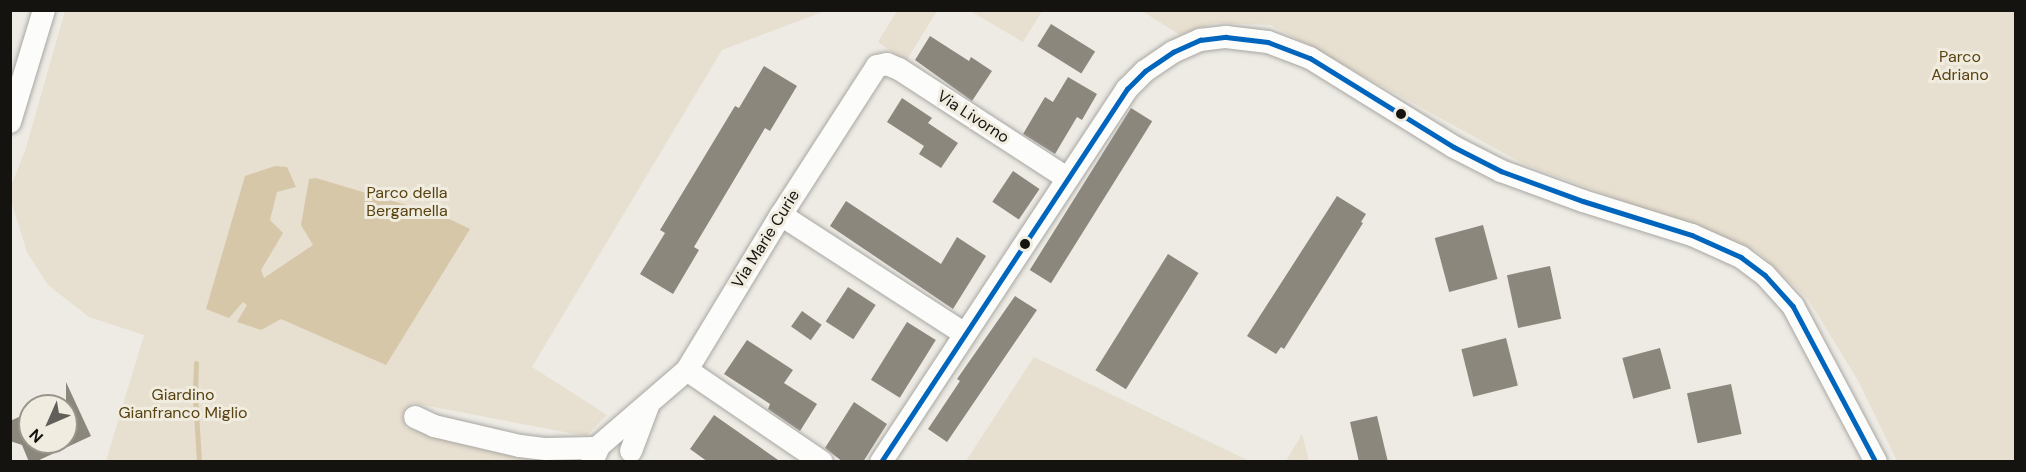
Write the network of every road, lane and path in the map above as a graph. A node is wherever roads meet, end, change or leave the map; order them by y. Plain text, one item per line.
1 (44, 10) edge
2 (876, 66) joint
3 (10, 122) edge
4 (1067, 178) junction
5 (781, 214) junction
6 (965, 334) junction
7 (687, 370) junction
8 (648, 405) junction
9 (415, 417) dead end
10 (593, 454) edge
11 (634, 458) edge
12 (822, 462) edge
13 (881, 462) edge
14 (1876, 462) edge

1 - 3 street
2 - 4 street, Via Livorno
2 - 5 street, Via Marie Curie
4 - 6 street
4 - 14 street
5 - 6 street
5 - 7 street, Via Marie Curie
6 - 13 street
7 - 8 street, Via Marie Curie
7 - 12 street
8 - 10 street, Via Marie Curie
8 - 11 street, Via Marie Curie
9 - 10 street
10 - 11 street

